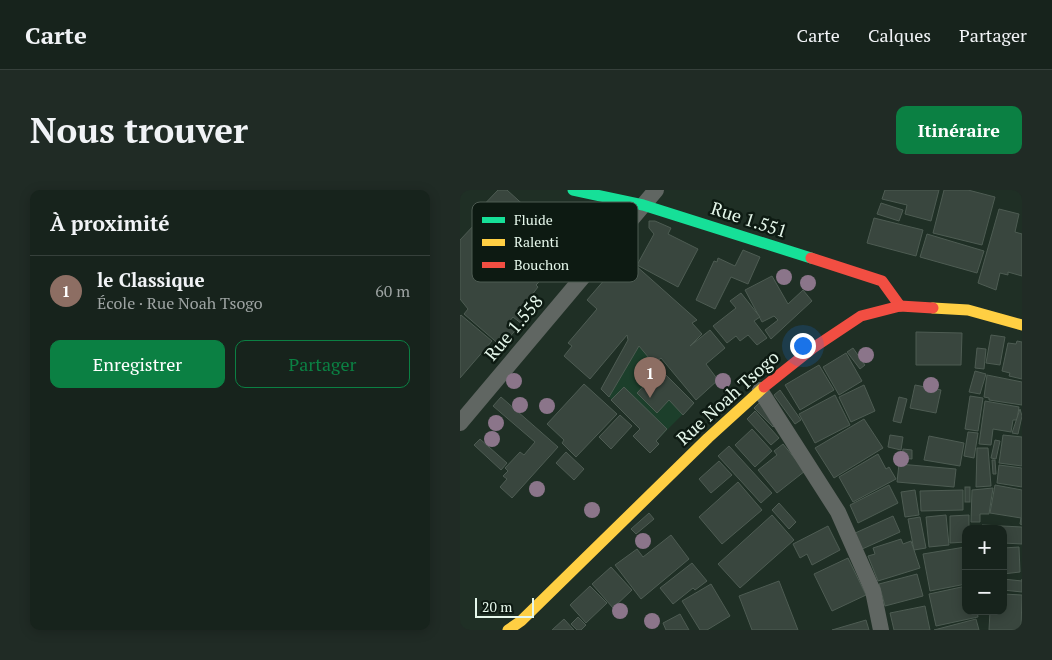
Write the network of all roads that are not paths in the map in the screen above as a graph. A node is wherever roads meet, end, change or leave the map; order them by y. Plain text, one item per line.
1 (573, 190) edge
2 (656, 190) edge
3 (629, 202) edge
4 (638, 204) edge
5 (643, 205) junction
6 (638, 211) edge
7 (578, 282) edge
8 (900, 306) junction
9 (1022, 325) edge
10 (760, 390) junction
11 (460, 423) edge
12 (519, 627) edge
13 (881, 630) edge

1 - 3 main road, Rue 1.551
2 - 5 street, Rue 1.558
4 - 5 main road, Rue 1.551
5 - 6 street, Rue 1.558
5 - 8 main road, Rue 1.551
7 - 11 street, Rue 1.558
8 - 9 main road, Rue Noah Tsogo
8 - 10 main road, Rue Noah Tsogo
10 - 12 main road, Rue Noah Tsogo
10 - 13 street

